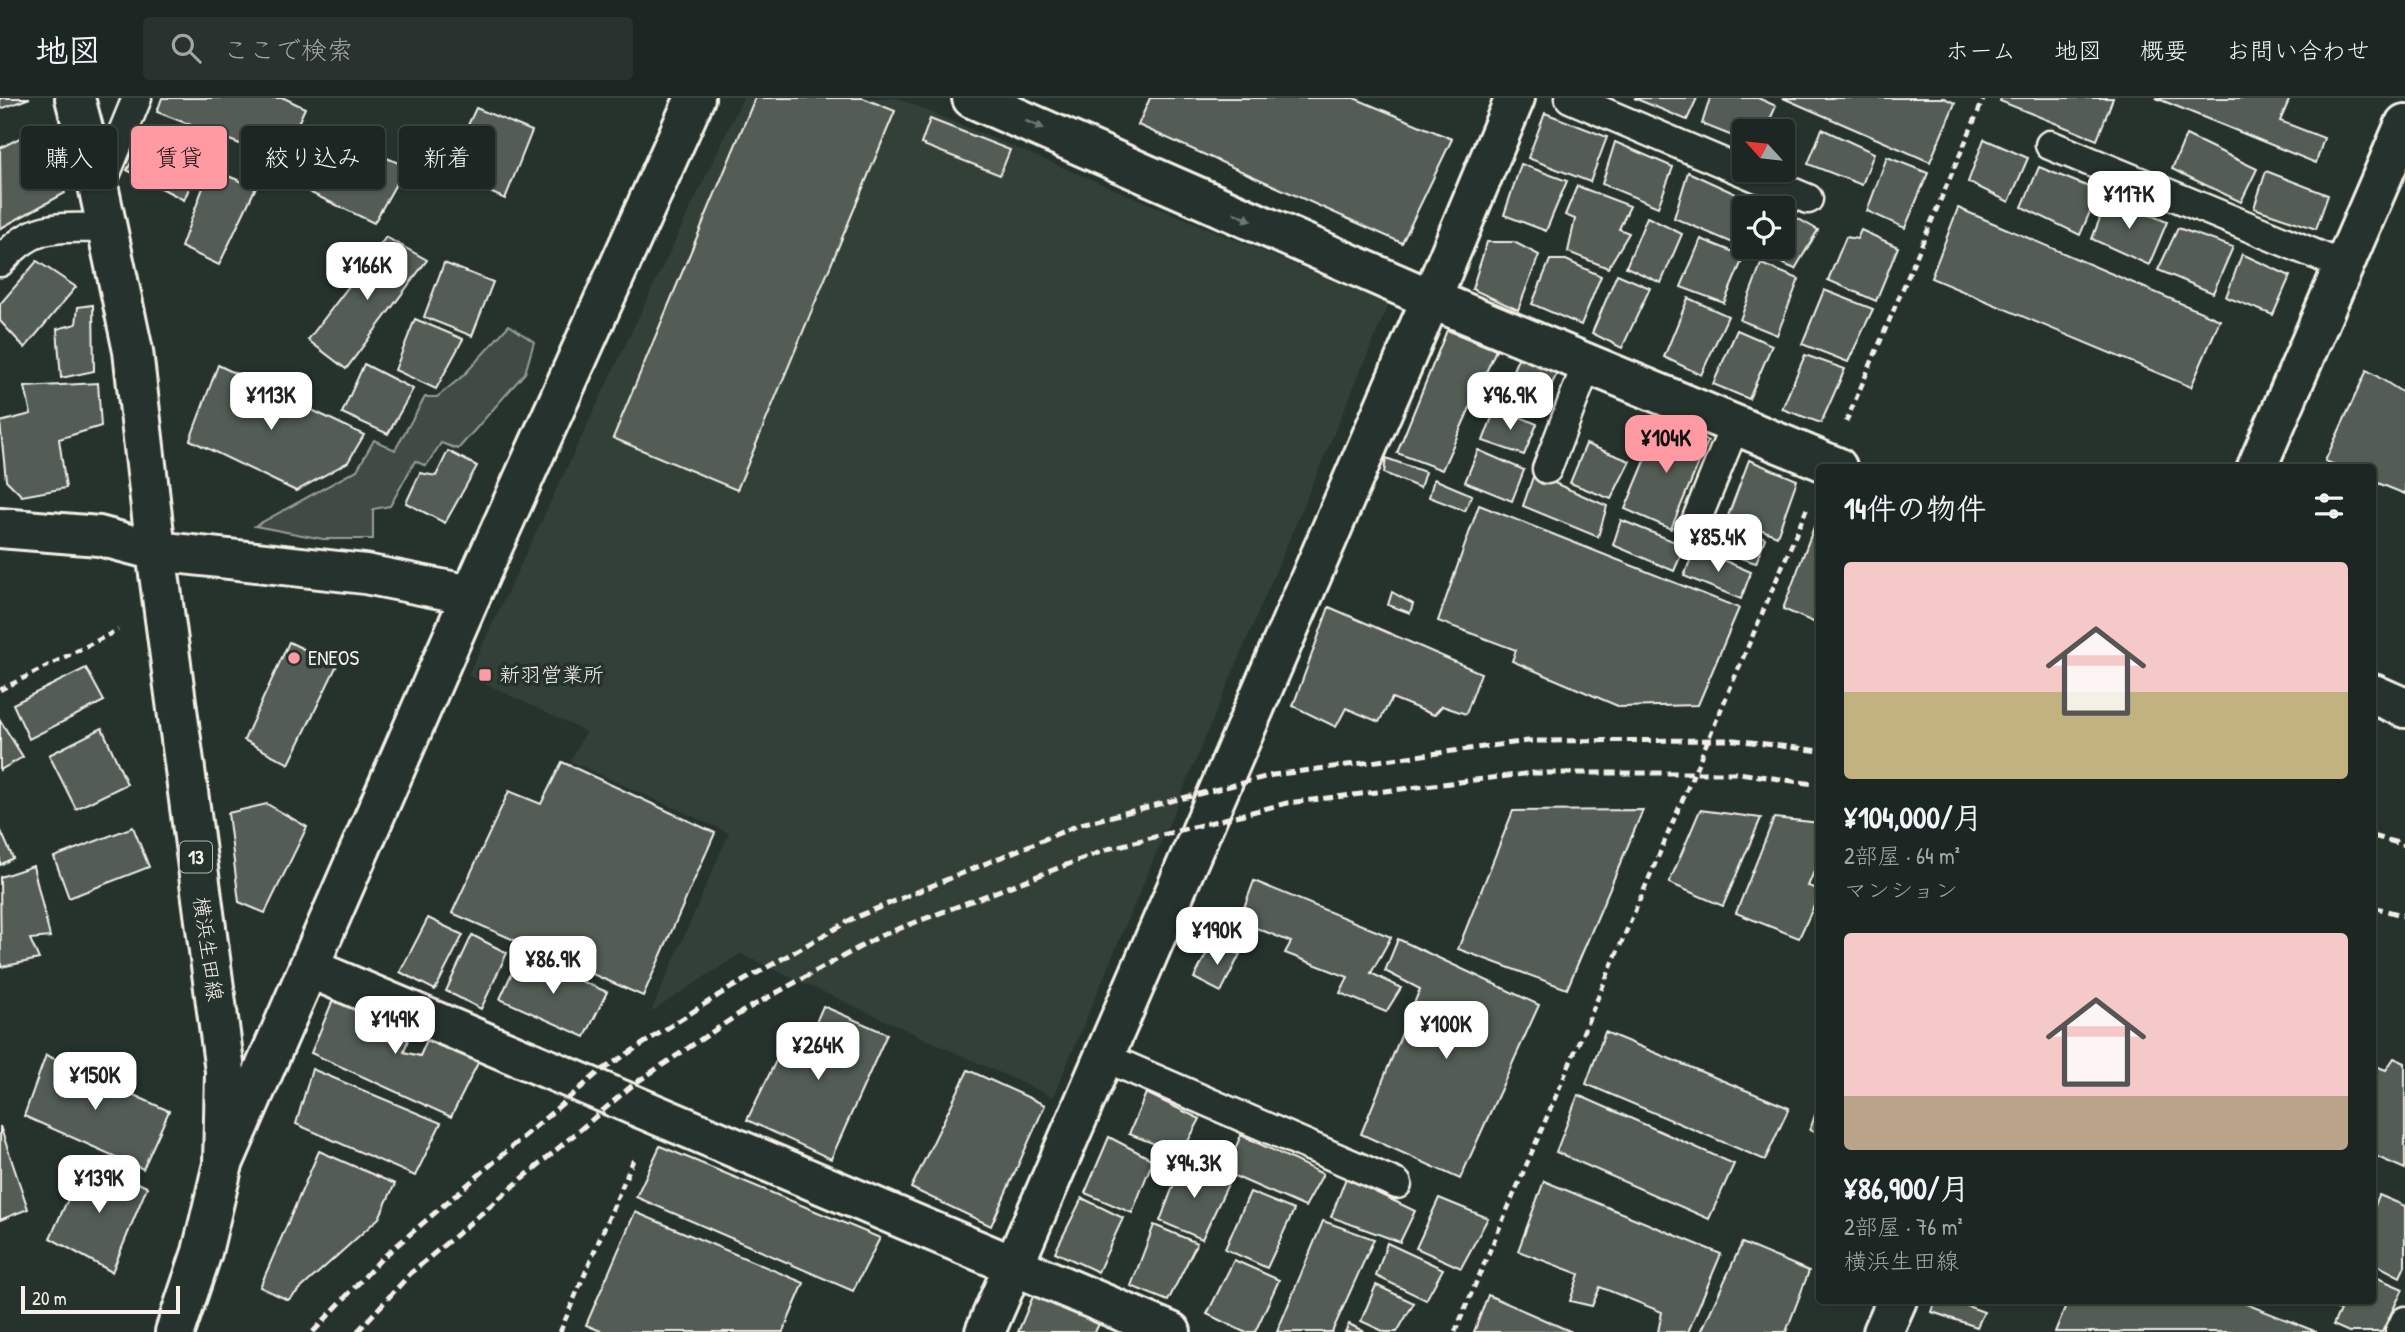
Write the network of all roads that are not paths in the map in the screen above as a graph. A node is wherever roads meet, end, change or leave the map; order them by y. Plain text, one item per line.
1 (75, 98) edge
2 (136, 98) edge
3 (695, 98) edge
4 (972, 98) edge
5 (1515, 98) edge
6 (1570, 98) edge
7 (2405, 124) edge
8 (2050, 145) dead end
9 (99, 190) junction
10 (1808, 199) dead end
11 (106, 229) junction
12 (0, 262) edge
13 (2344, 266) junction
14 (1431, 299) junction
15 (1587, 364) junction
16 (1735, 425) junction
17 (1830, 464) edge
18 (2258, 464) edge
19 (1547, 469) dead end
20 (0, 528) edge
21 (1692, 531) dead end
22 (156, 551) junction
23 (471, 595) junction
24 (2376, 695) edge
25 (2405, 708) edge
26 (309, 968) junction
27 (1104, 1058) junction
28 (223, 1164) junction
29 (1397, 1184) dead end
30 (1014, 1266) junction
31 (1895, 1304) edge
32 (2405, 1321) edge
33 (175, 1332) edge
34 (985, 1332) edge
35 (1171, 1332) edge
36 (1883, 1332) edge
37 (2400, 1332) edge

1 - 9 street, 横浜生田線
2 - 9 lane
3 - 23 street
4 -> 14 street
5 - 14 street
6 - 10 lane
7 - 13 street
8 - 13 lane
9 - 11 street, 横浜生田線
11 - 12 lane
11 - 22 street, 横浜生田線
13 - 18 street
14 - 15 street
14 - 27 street
15 - 16 street
15 - 19 lane
16 - 17 street
16 - 21 lane
20 - 22 street
22 - 23 street
22 - 28 street, 横浜生田線 / 13
23 - 26 street
24 - 25 street
26 - 28 street
26 - 30 street
27 - 29 lane
27 - 30 street
28 - 33 street, 横浜生田線 / 13
30 - 34 street
30 - 35 street
31 - 36 street
32 - 37 lane

